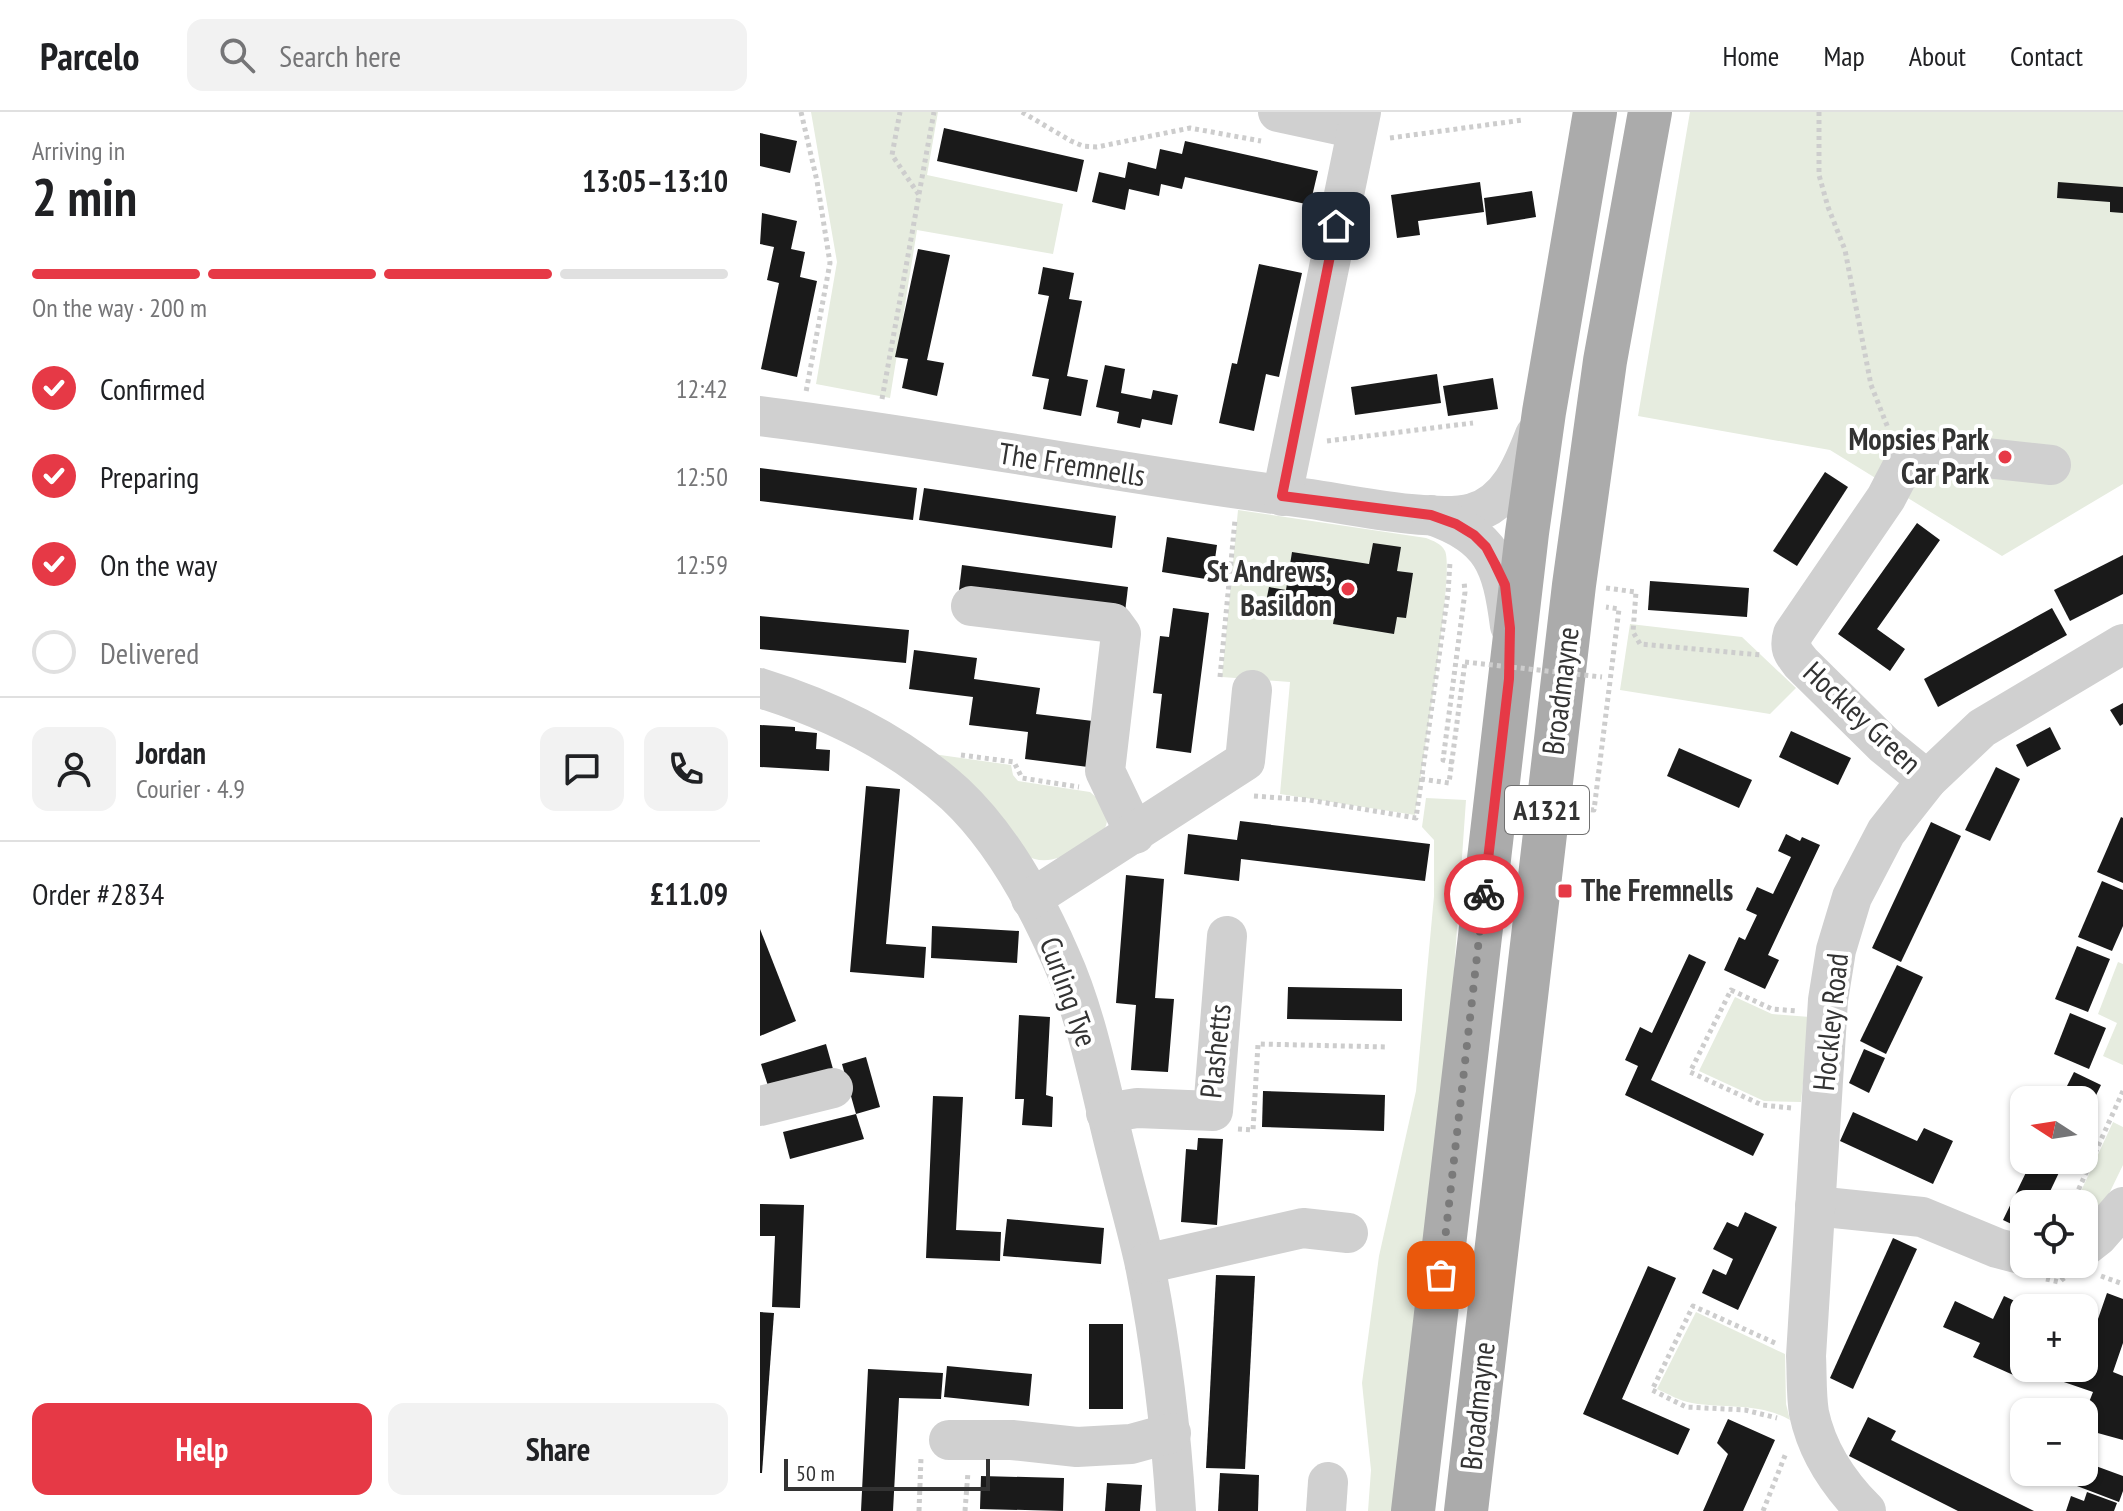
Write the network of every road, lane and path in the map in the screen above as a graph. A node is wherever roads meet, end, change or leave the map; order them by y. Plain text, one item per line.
1 (801, 112) edge
2 (900, 112) edge
3 (934, 112) edge
4 (1022, 112) edge
5 (1595, 112) edge
6 (1650, 112) edge
7 (1819, 112) edge
8 (1523, 120) dead end
9 (1275, 127) edge
10 (1367, 127) edge
11 (919, 195) junction
12 (814, 392) dead end
13 (881, 408) dead end
14 (1544, 412) junction
15 (760, 416) edge
16 (1473, 423) dead end
17 (1892, 440) dead end
18 (1321, 442) dead end
19 (2051, 465) dead end
20 (1282, 496) junction
21 (1236, 506) dead end
22 (1431, 515) junction
23 (1449, 554) dead end
24 (1464, 576) dead end
25 (1600, 588) dead end
26 (971, 606) dead end
27 (1619, 609) dead end
28 (2123, 644) edge
29 (1774, 656) dead end
30 (1602, 677) dead end
31 (1509, 679) junction
32 (760, 688) edge
33 (1236, 688) joint
34 (951, 753) dead end
35 (1453, 762) junction
36 (1421, 779) junction
37 (1927, 780) junction
38 (1093, 788) dead end
39 (1240, 796) dead end
40 (1574, 807) dead end
41 (1135, 834) junction
42 (1031, 899) junction
43 (1227, 936) dead end
44 (1799, 1011) dead end
45 (833, 1088) dead end
46 (2123, 1091) edge
47 (760, 1106) edge
48 (1804, 1109) dead end
49 (1106, 1113) junction
50 (2078, 1190) edge
51 (1815, 1206) junction
52 (2123, 1207) edge
53 (1348, 1233) dead end
54 (2098, 1236) edge
55 (2010, 1254) edge
56 (1145, 1264) junction
57 (1776, 1343) dead end
58 (1788, 1423) dead end
59 (1171, 1433) junction
60 (1791, 1441) dead end
61 (935, 1446) joint
62 (1845, 1505) edge
63 (919, 1511) edge
64 (1176, 1511) edge
65 (1413, 1511) edge
66 (1466, 1511) edge
67 (1763, 1511) edge

1 - 12 path
2 - 11 path
3 - 11 path
4 - 9 path
5 - 14 main road, Broadmayne / A1321
6 - 66 main road, Broadmayne / A1321
7 - 17 path
8 - 10 path
9 - 10 street
10 - 20 street
11 - 13 path
14 - 22 street, The Fremnells
14 - 31 main road, Broadmayne / A1321
15 - 20 street, The Fremnells
16 - 18 path
19 - 37 street, Hockley Green
20 - 22 street, The Fremnells
21 - 33 path
22 - 31 street, The Fremnells
23 - 36 path
24 - 35 path
25 - 29 path
26 - 41 street
27 - 40 path
28 - 37 street, Hockley Road
30 - 35 path, bridge
31 - 65 main road, Broadmayne / A1321
32 - 42 street, Curling Tye
33 - 41 street
34 - 38 path
35 - 36 path
36 - 39 path
37 - 51 street, Hockley Road
41 - 42 street
42 - 49 street, Curling Tye
43 - 49 street, Plashetts
44 - 48 path
45 - 47 street
46 - 50 path
49 - 56 street, Curling Tye
51 - 55 street
51 - 62 street, Hockley Road
52 - 54 street
53 - 56 street
56 - 59 street, Curling Tye
57 - 58 path
59 - 61 street
59 - 64 street, Curling Tye
60 - 67 path
61 - 63 path

